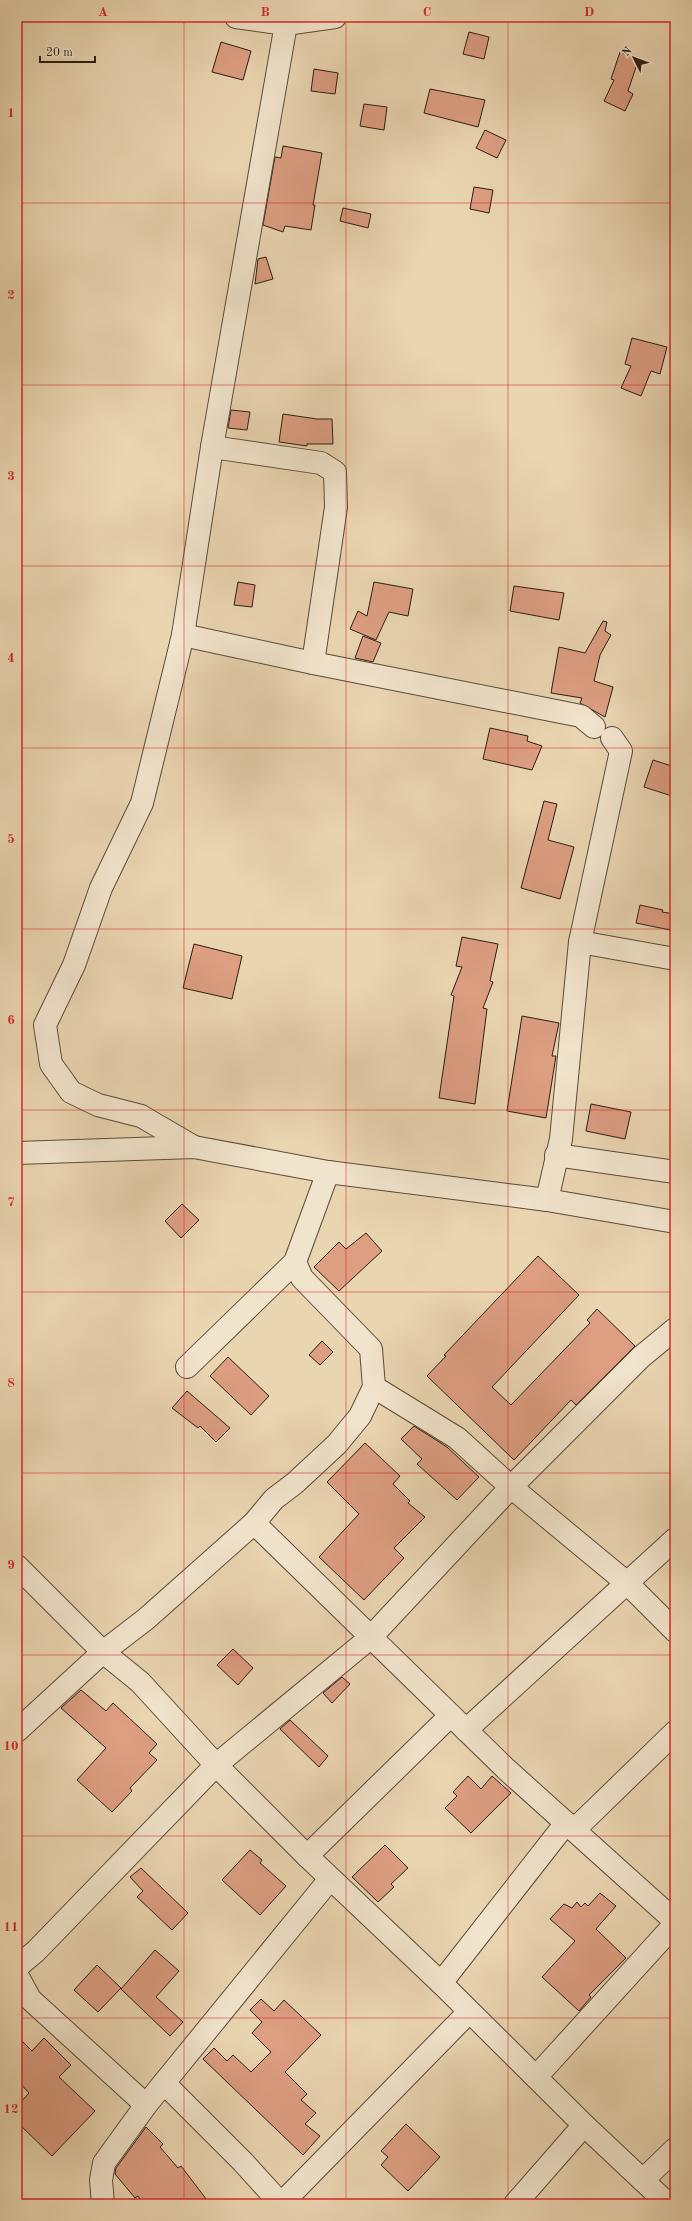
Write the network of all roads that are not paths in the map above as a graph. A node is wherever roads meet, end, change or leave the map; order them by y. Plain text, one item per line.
1 (236, 17) edge
2 (335, 17) edge
3 (286, 24) junction
4 (212, 447) junction
5 (183, 635) junction
6 (313, 663) junction
7 (580, 942) junction
8 (675, 959) edge
9 (194, 1147) junction
10 (17, 1153) edge
11 (556, 1155) junction
12 (328, 1172) junction
13 (675, 1172) edge
14 (547, 1200) junction
15 (675, 1222) edge
16 (295, 1262) junction
17 (675, 1329) edge
18 (187, 1367) dead end
19 (374, 1387) junction
20 (512, 1487) junction
21 (254, 1523) junction
22 (675, 1539) edge
23 (17, 1566) edge
24 (627, 1583) junction
25 (675, 1631) edge
26 (370, 1638) junction
27 (103, 1652) junction
28 (458, 1723) junction
29 (17, 1731) edge
30 (675, 1732) edge
31 (216, 1765) junction
32 (570, 1826) junction
33 (307, 1856) junction
34 (330, 1879) junction
35 (675, 1922) edge
36 (17, 1967) edge
37 (17, 1975) edge
38 (441, 1983) junction
39 (469, 2012) junction
40 (536, 2077) junction
41 (164, 2084) junction
42 (146, 2105) junction
43 (584, 2125) junction
44 (675, 2149) edge
45 (643, 2180) junction
46 (103, 2204) edge
47 (281, 2204) edge
48 (515, 2204) edge
49 (668, 2204) edge

1 - 3 street
2 - 3 street
3 - 4 street
4 - 5 street
4 - 6 street
5 - 6 street
5 - 9 street
6 - 7 street
7 - 8 street
7 - 11 street
9 - 10 street
9 - 12 street
11 - 13 street
11 - 14 street
12 - 14 street
12 - 16 street
14 - 15 street
16 - 18 street
16 - 19 street
17 - 20 street
19 - 20 street
19 - 21 street
20 - 24 street
20 - 26 street
21 - 26 street
21 - 27 street
22 - 24 street
23 - 27 street
24 - 25 street
24 - 28 street
26 - 28 street
26 - 31 street
27 - 29 street
27 - 31 street
28 - 32 street
28 - 33 street
30 - 32 street
31 - 33 street
31 - 36 street
32 - 35 street
32 - 38 street
33 - 34 street
34 - 38 street
34 - 41 street
35 - 40 street
37 - 42 street
38 - 39 street
39 - 40 street
39 - 47 street
40 - 43 street
41 - 42 street
41 - 47 street
42 - 46 street
43 - 45 street
43 - 48 street
44 - 45 street
45 - 49 street

